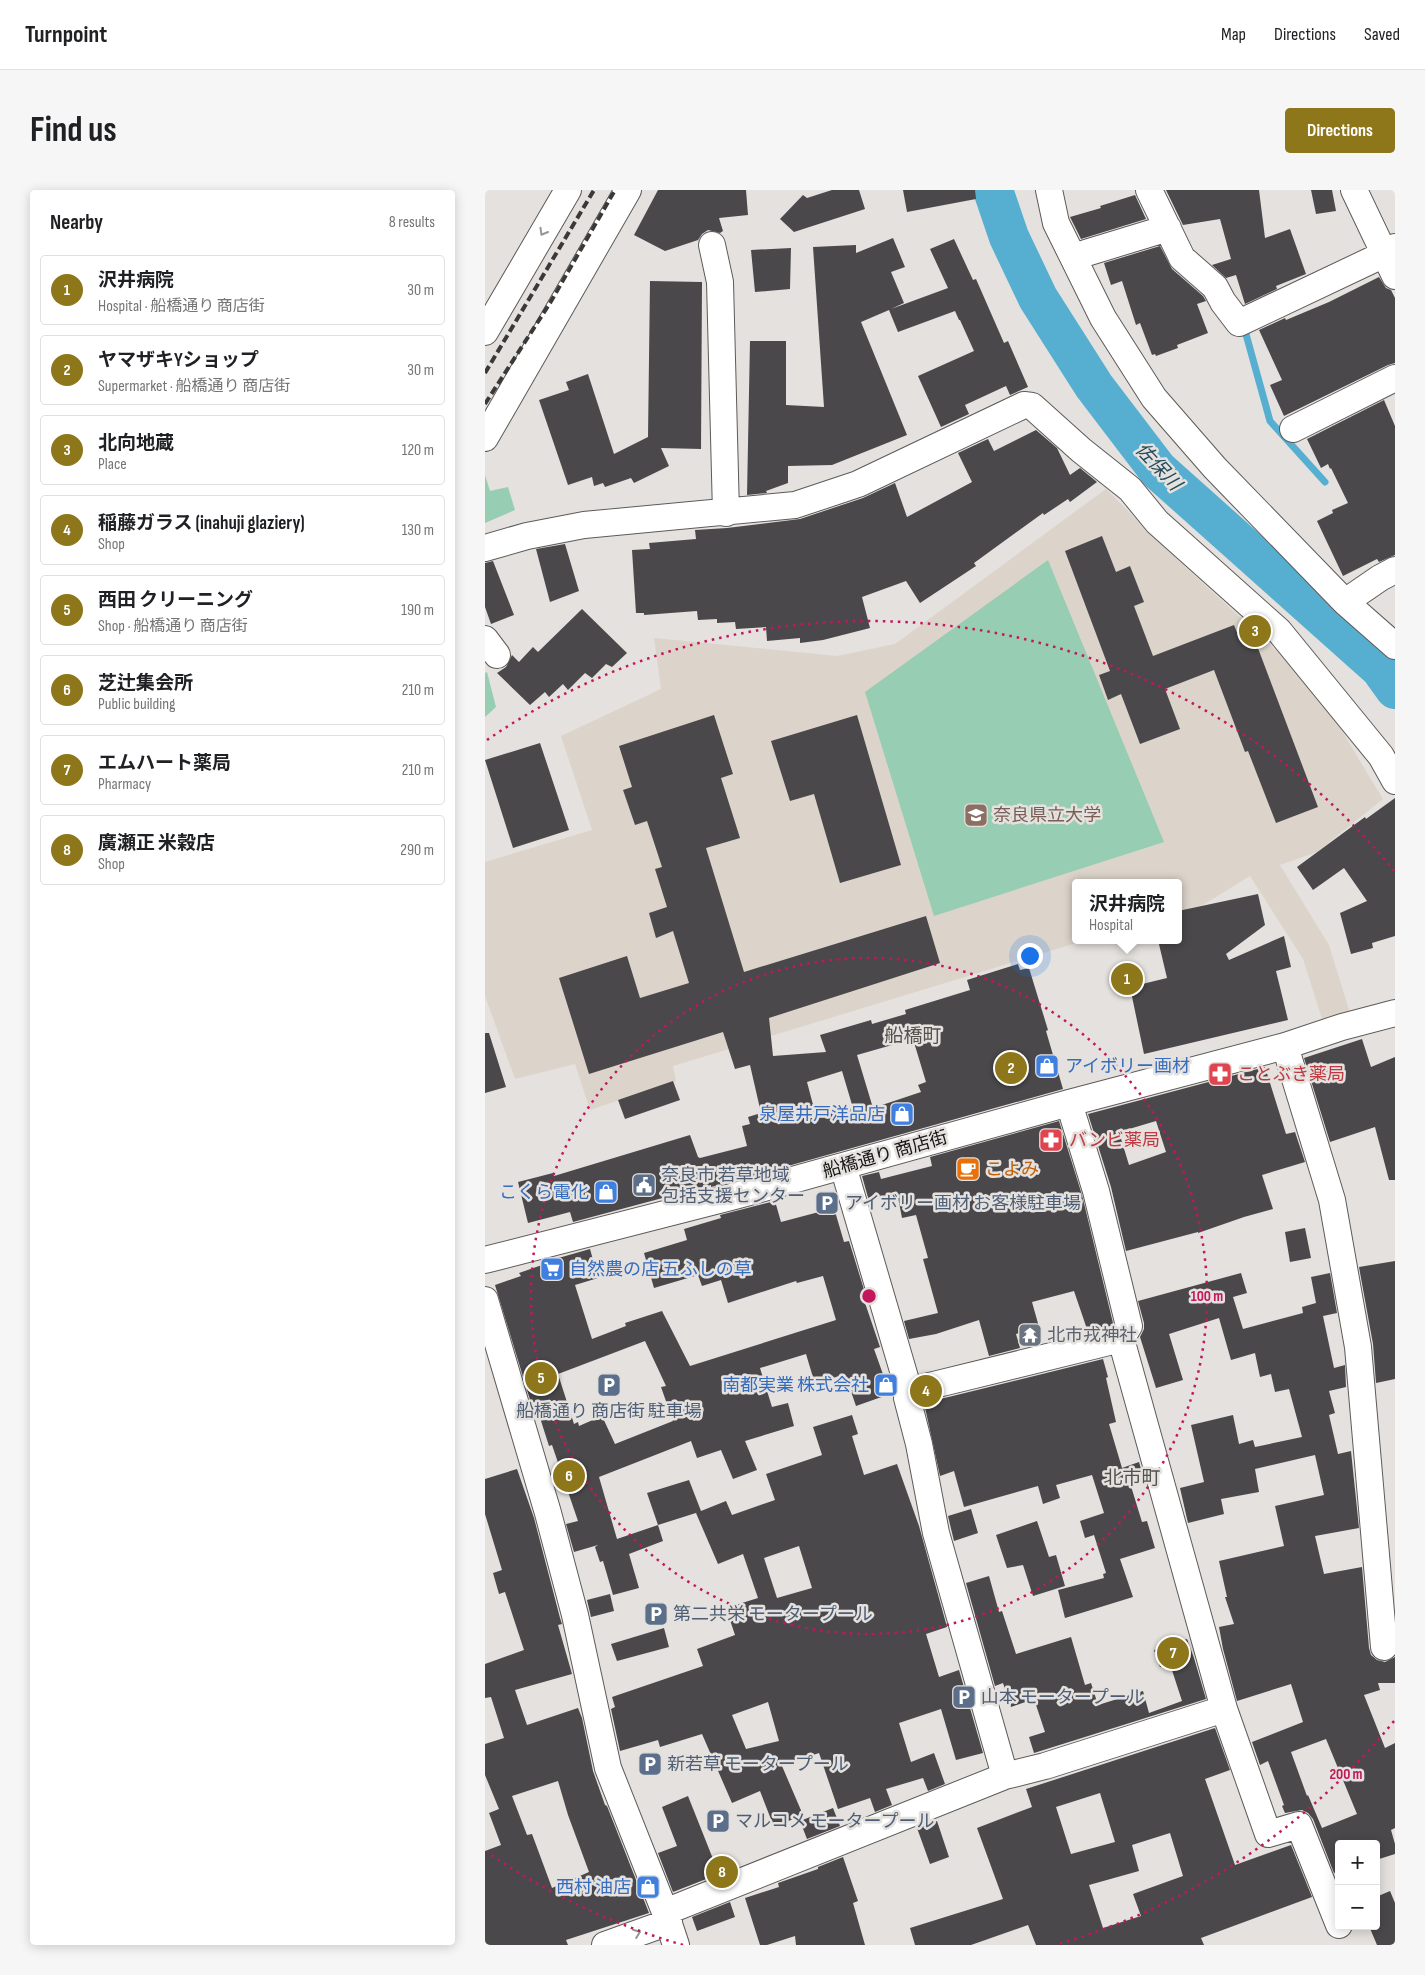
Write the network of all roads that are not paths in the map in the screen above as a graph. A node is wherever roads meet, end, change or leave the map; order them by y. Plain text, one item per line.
1 (568, 190) edge
2 (628, 190) edge
3 (1049, 190) edge
4 (1149, 190) edge
5 (1354, 190) edge
6 (1168, 228) junction
7 (712, 245) dead end
8 (1389, 249) edge
9 (1086, 253) dead end
10 (1395, 276) edge
11 (485, 332) edge
12 (1395, 378) edge
13 (1293, 429) dead end
14 (485, 438) edge
15 (726, 512) junction
16 (485, 548) edge
17 (1395, 570) edge
18 (1345, 602) junction
19 (1395, 646) edge
20 (1395, 780) edge
21 (1395, 1013) edge
22 (1285, 1046) junction
23 (1069, 1103) junction
24 (843, 1166) junction
25 (485, 1260) edge
26 (485, 1300) edge
27 (1121, 1339) junction
28 (909, 1391) junction
29 (1384, 1647) dead end
30 (1224, 1709) junction
31 (1005, 1776) junction
32 (1335, 1916) edge
33 (670, 1926) edge
34 (1341, 1930) edge
35 (605, 1945) edge
36 (1347, 1945) edge

1 -> 11 street
2 - 14 street
3 - 18 street
4 - 6 street
5 - 8 street
6 - 8 street
6 - 9 street
7 - 15 street
8 - 10 street
12 - 13 street
15 - 16 street
15 - 20 street
17 - 18 street
18 - 19 street
21 - 22 street, 船橋通り 商店街
22 - 23 street, 船橋通り 商店街
22 - 29 street
23 - 24 street, 船橋通り 商店街
23 - 27 street
24 - 25 street, 船橋通り 商店街
24 - 28 street
26 - 33 street
27 - 28 street
27 - 30 street
28 - 31 street
30 - 31 street
30 - 32 street
31 - 33 street
35 -> 33 street
34 - 36 street

